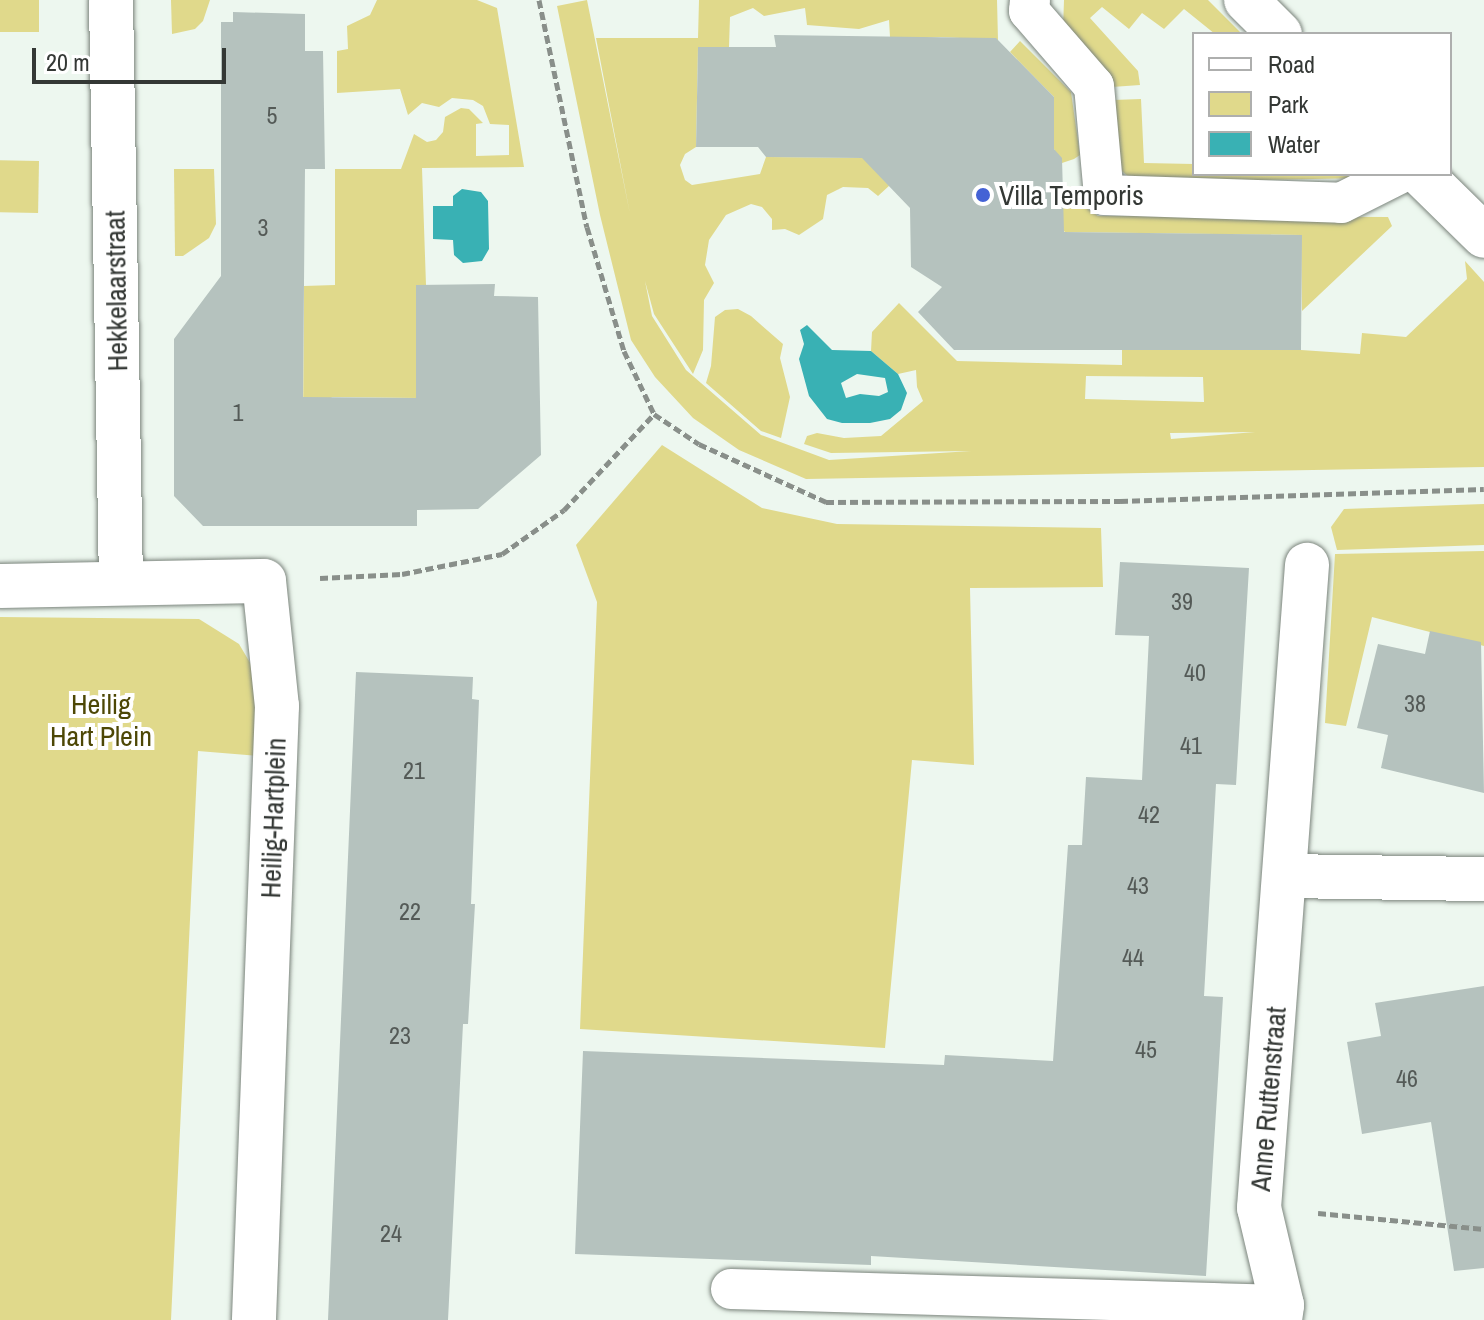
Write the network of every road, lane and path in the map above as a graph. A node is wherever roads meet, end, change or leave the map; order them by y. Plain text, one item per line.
1 (111, 0) edge
2 (539, 0) edge
3 (1030, 0) edge
4 (1246, 0) edge
5 (1278, 32) edge
6 (1395, 176) edge
7 (1423, 176) edge
8 (1484, 236) edge
9 (654, 414) junction
10 (1484, 489) edge
11 (1307, 565) dead end
12 (264, 581) junction
13 (121, 583) junction
14 (0, 586) edge
15 (1286, 876) junction
16 (1484, 879) edge
17 (1259, 1208) junction
18 (1484, 1229) edge
19 (731, 1289) dead end
20 (1281, 1313) edge
21 (254, 1320) edge

1 - 13 street, Hekkelaarstraat
2 - 9 path
3 - 6 lane
4 - 5 street
7 - 8 street
9 - 10 path
9 - 12 path
11 - 15 street, Anne Ruttenstraat
12 - 13 street
12 - 21 street, Heilig-Hartplein
13 - 14 street
15 - 16 street
15 - 17 street, Anne Ruttenstraat
17 - 18 path
17 - 20 street, Anne Ruttenstraat
19 - 20 lane

